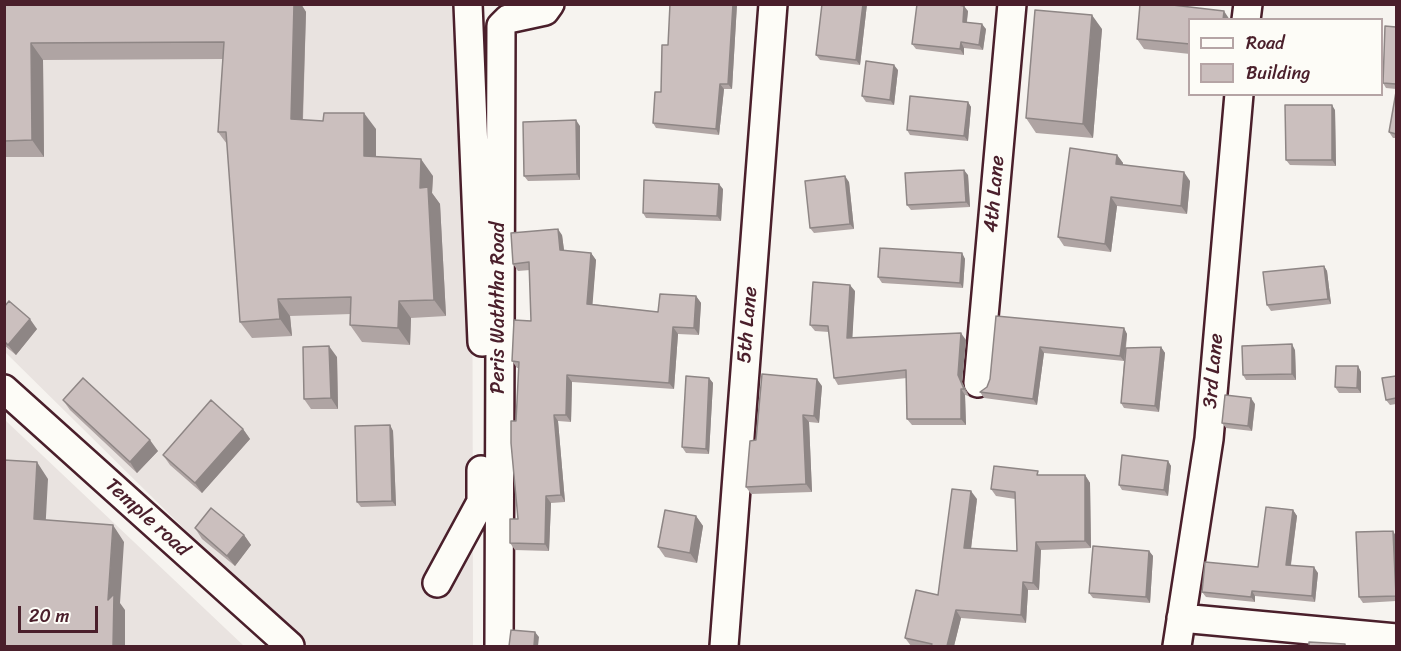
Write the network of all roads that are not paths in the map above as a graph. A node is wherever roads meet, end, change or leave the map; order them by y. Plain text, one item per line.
1 (468, 4) edge
2 (550, 4) edge
3 (773, 4) edge
4 (1012, 4) edge
5 (1239, 96) edge
6 (978, 383) dead end
7 (4, 389) edge
8 (436, 584) dead end
9 (1181, 618) junction
10 (1396, 638) edge
11 (284, 644) edge
12 (500, 646) edge
13 (724, 646) edge
14 (1177, 646) edge

1 - 8 street
2 - 12 street, Peris Waththa Road
3 - 13 street, 5th Lane
4 - 6 street, 4th Lane
5 - 9 street, 3rd Lane
7 - 11 street, Temple road
9 - 10 street
9 - 14 street, 3rd Lane

